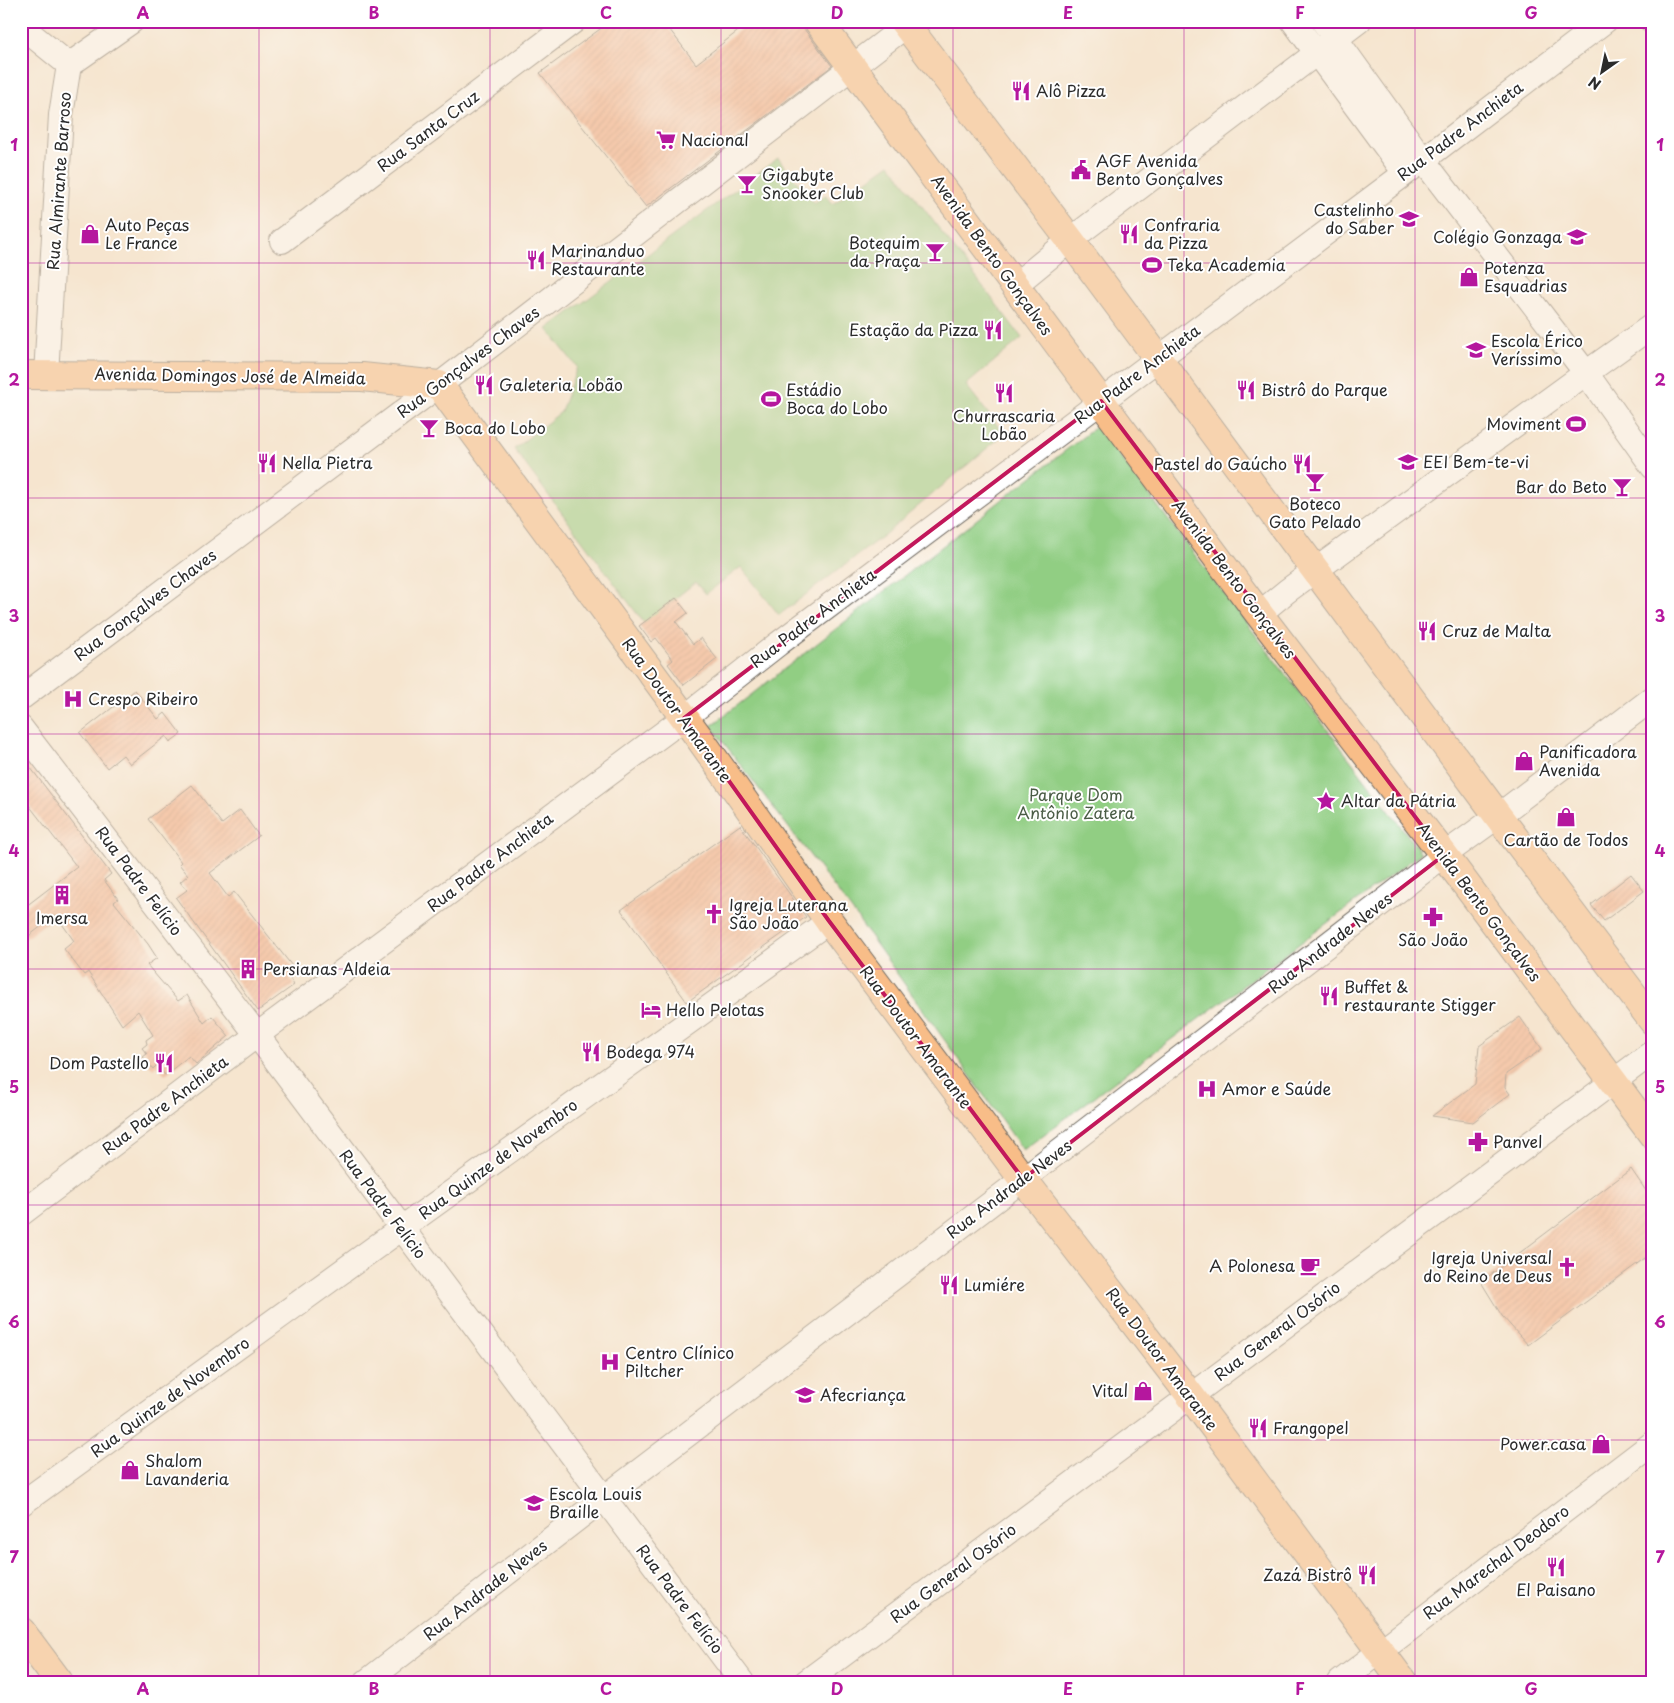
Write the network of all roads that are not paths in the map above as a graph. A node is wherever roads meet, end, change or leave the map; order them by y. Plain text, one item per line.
1 (132, 21) edge
2 (574, 21) edge
3 (818, 21) edge
4 (1294, 21) edge
5 (1359, 21) edge
6 (1605, 21) edge
7 (907, 23) edge
8 (21, 26) edge
9 (1330, 30) edge
10 (1317, 53) junction
11 (69, 65) junction
12 (854, 67) junction
13 (1414, 167) junction
14 (1070, 240) junction
15 (282, 241) dead end
16 (1014, 286) junction
17 (1653, 326) edge
18 (1157, 359) junction
19 (1586, 373) junction
20 (34, 375) edge
21 (439, 385) junction
22 (1101, 401) junction
23 (1653, 467) edge
24 (1315, 571) junction
25 (1259, 614) junction
26 (21, 698) edge
27 (1653, 698) edge
28 (684, 718) junction
29 (21, 728) edge
30 (1498, 816) junction
31 (1444, 855) junction
32 (830, 921) junction
33 (1653, 1021) edge
34 (257, 1035) junction
35 (1653, 1052) edge
36 (1613, 1082) junction
37 (1653, 1135) edge
38 (1023, 1179) junction
39 (21, 1214) edge
40 (402, 1228) junction
41 (1190, 1395) junction
42 (1653, 1443) edge
43 (604, 1498) junction
44 (21, 1504) edge
45 (21, 1631) edge
46 (1380, 1651) junction
47 (59, 1682) edge
48 (366, 1682) edge
49 (742, 1682) edge
50 (806, 1682) edge
51 (1340, 1682) edge
52 (1402, 1682) edge

1 - 11 street
2 - 15 street, Rua Santa Cruz
3 - 12 main road, Avenida Bento Gonçalves
4 - 10 street
5 - 9 street
6 - 13 street, Rua Padre Anchieta
7 - 12 street, Rua Gonçalves Chaves
7 - 14 main road
8 - 11 street
9 - 10 street
9 - 13 street
10 - 13 street
10 - 14 street
11 - 20 street, Rua Almirante Barroso
12 - 16 main road, Avenida Bento Gonçalves
12 - 21 street, Rua Gonçalves Chaves
13 - 18 street, Rua Padre Anchieta
13 - 19 street
14 - 16 street
14 - 18 main road
16 - 22 main road, Avenida Bento Gonçalves
17 - 19 street
18 - 22 street, Rua Padre Anchieta
18 - 24 main road
19 - 23 street
19 - 24 street
20 - 21 main road, Avenida Domingos José de Almeida
21 - 26 street, Rua Gonçalves Chaves
21 - 28 main road, Rua Doutor Amarante
22 - 25 main road, Avenida Bento Gonçalves
22 - 28 street, Rua Padre Anchieta
24 - 25 street
24 - 30 main road
25 - 31 main road, Avenida Bento Gonçalves
27 - 30 street, Rua Andrade Neves
28 - 32 main road, Rua Doutor Amarante
28 - 34 street, Rua Padre Anchieta
29 - 34 street, Rua Padre Felício
30 - 31 street, Rua Andrade Neves
30 - 33 main road
31 - 36 main road, Avenida Bento Gonçalves
31 - 38 street, Rua Andrade Neves
32 - 38 main road, Rua Doutor Amarante
32 - 40 street, Rua Quinze de Novembro
34 - 39 street, Rua Padre Anchieta
34 - 40 street, Rua Padre Felício
35 - 36 street, Rua General Osório
36 - 37 main road, Avenida Bento Gonçalves
36 - 41 street, Rua General Osório
38 - 41 main road, Rua Doutor Amarante
38 - 43 street, Rua Andrade Neves
40 - 43 street, Rua Padre Felício
40 - 44 street, Rua Quinze de Novembro
41 - 46 main road, Rua Doutor Amarante
41 - 50 street, Rua General Osório
42 - 46 street, Rua Marechal Deodoro
43 - 48 street, Rua Andrade Neves
43 - 49 street, Rua Padre Felício
45 - 47 main road
46 - 51 street, Rua Marechal Deodoro
46 - 52 main road, Rua Doutor Amarante

